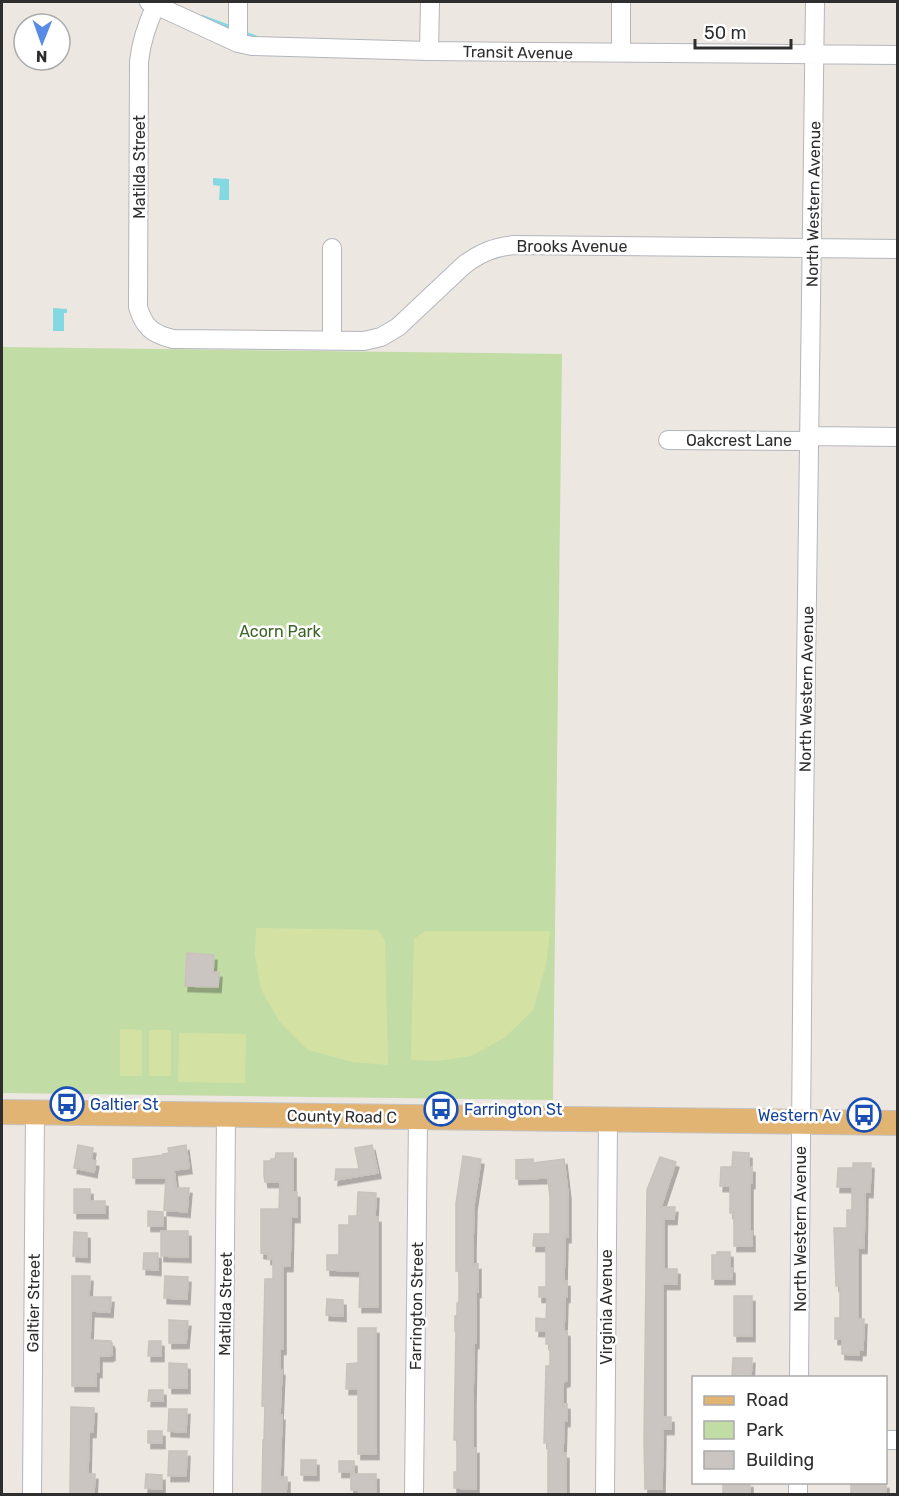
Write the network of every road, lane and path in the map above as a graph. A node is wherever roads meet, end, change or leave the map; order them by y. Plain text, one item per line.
1 (238, 2) edge
2 (430, 2) edge
3 (621, 2) edge
4 (815, 2) edge
5 (152, 3) edge
6 (238, 43) junction
7 (429, 51) junction
8 (621, 53) junction
9 (814, 55) junction
10 (897, 56) edge
11 (332, 248) dead end
12 (812, 248) junction
13 (897, 249) edge
14 (150, 330) joint
15 (332, 340) junction
16 (897, 437) edge
17 (810, 438) junction
18 (668, 440) dead end
19 (2, 1112) edge
20 (35, 1112) junction
21 (226, 1114) junction
22 (418, 1117) junction
23 (608, 1119) junction
24 (801, 1121) junction
25 (897, 1123) edge
26 (799, 1376) edge
27 (32, 1494) edge
28 (223, 1494) edge
29 (414, 1494) edge
30 (605, 1494) edge

1 - 6 street
2 - 7 street
3 - 8 street
4 - 9 street, North Western Avenue
5 - 6 street, Transit Avenue
5 - 14 street, Matilda Street
6 - 7 street, Transit Avenue
7 - 8 street, Transit Avenue
8 - 9 street, Transit Avenue
9 - 10 street, Transit Avenue
9 - 12 street, North Western Avenue
11 - 15 street
12 - 13 street, Brooks Avenue
12 - 15 street, Brooks Avenue
12 - 17 street, North Western Avenue
14 - 15 street, Brooks Avenue
16 - 17 street, Oakcrest Lane
17 - 18 street, Oakcrest Lane
17 - 24 street, North Western Avenue
19 - 20 main road, County Road C
20 - 21 main road, County Road C
20 - 27 street, Galtier Street
21 - 22 main road, County Road C
21 - 28 street, Matilda Street
22 - 23 main road, County Road C
22 - 29 street, Farrington Street
23 - 24 main road, County Road C
23 - 30 street, Virginia Avenue
24 - 25 main road, County Road C
24 - 26 street, North Western Avenue

